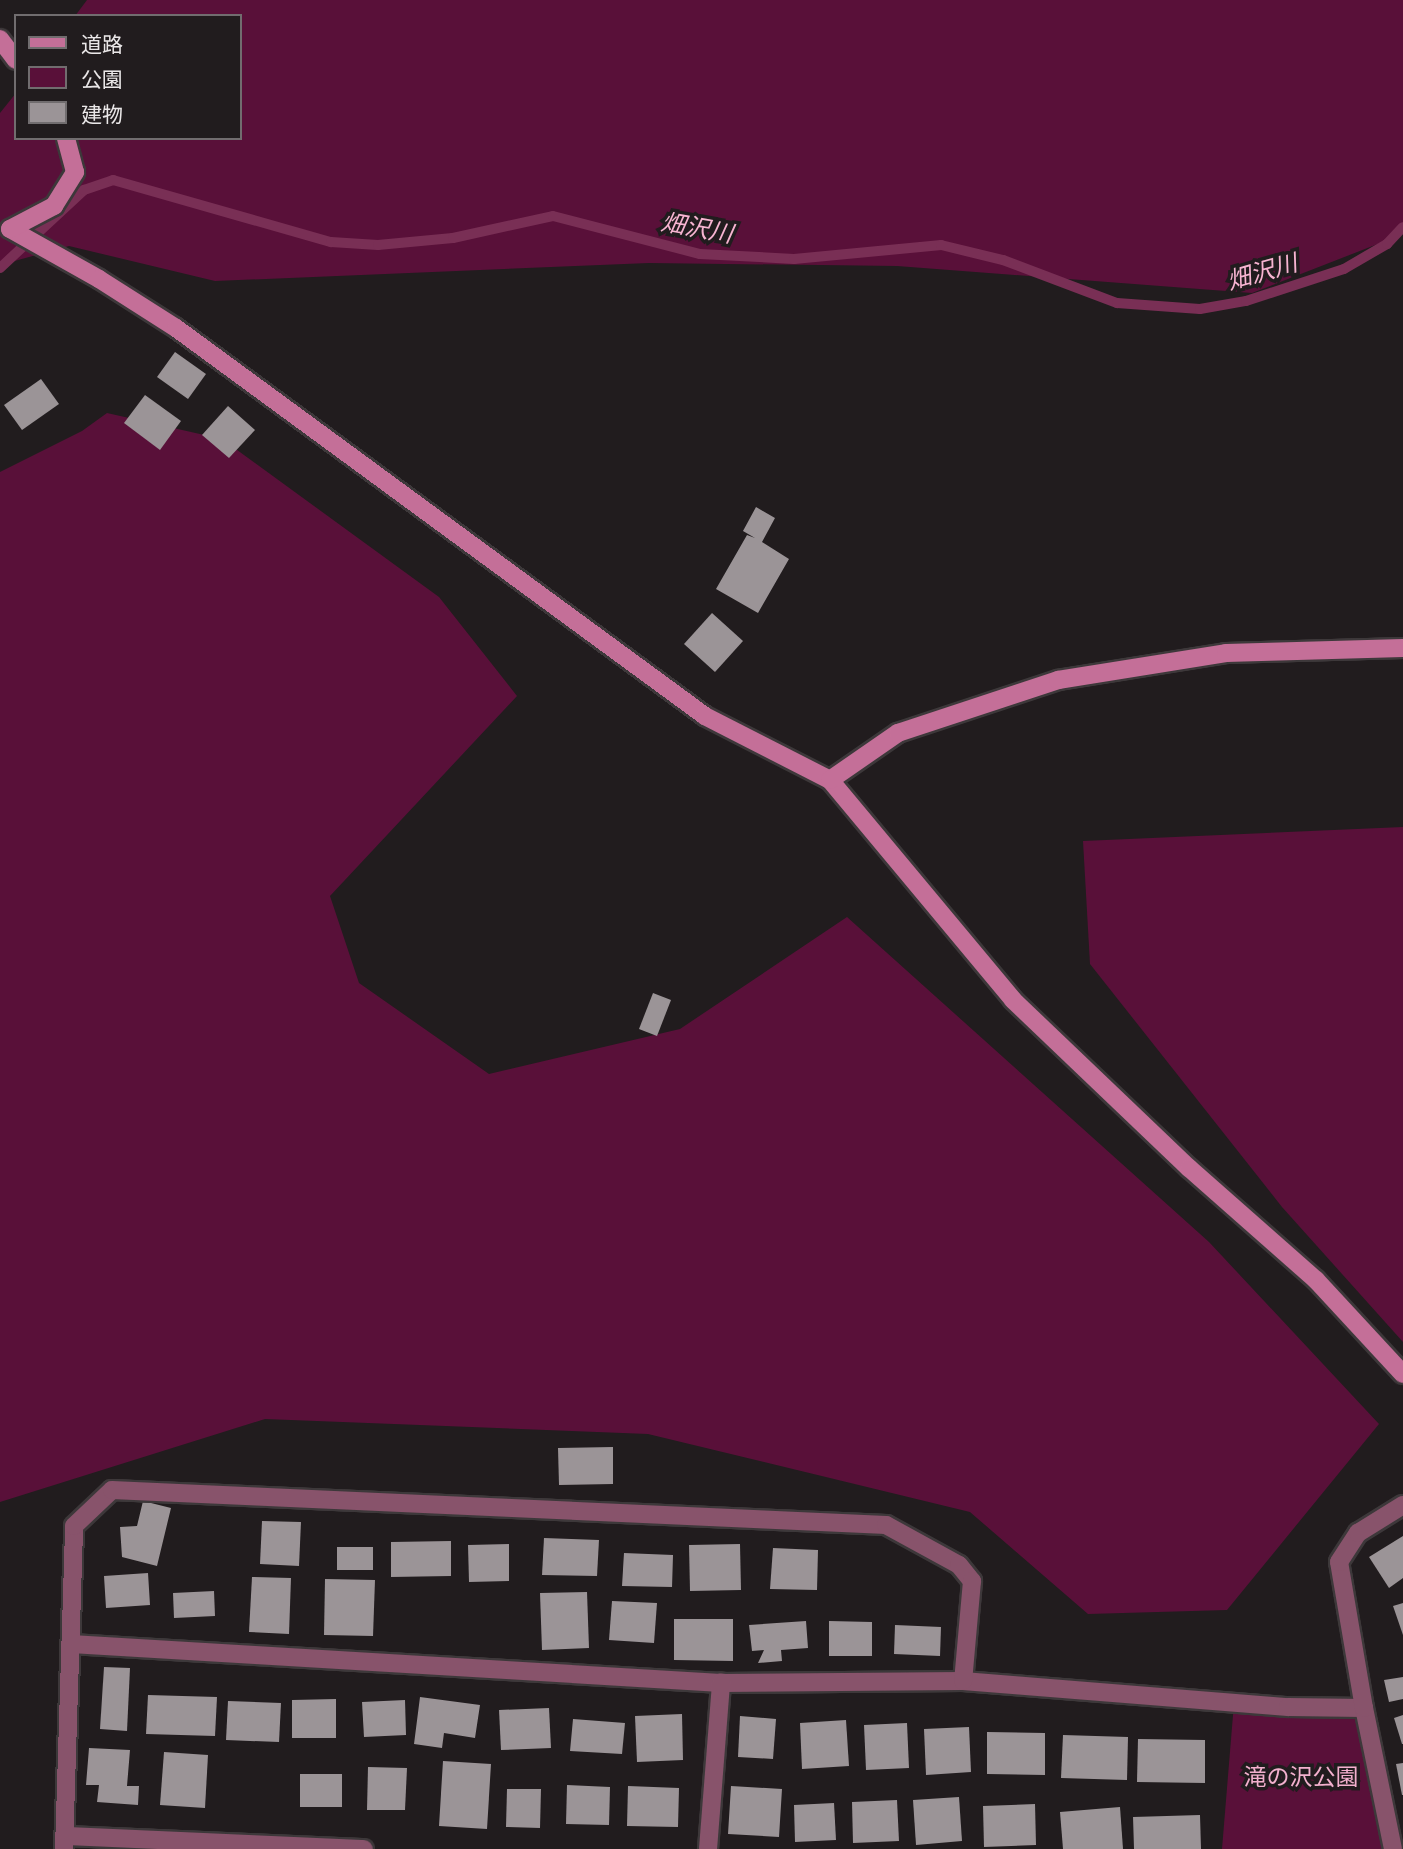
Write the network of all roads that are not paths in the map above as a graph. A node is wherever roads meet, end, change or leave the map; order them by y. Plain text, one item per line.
1 (0, 39) edge
2 (14, 57) edge
3 (67, 140) edge
4 (5, 228) edge
5 (1403, 648) edge
6 (830, 780) junction
7 (1403, 1374) edge
8 (1403, 1505) edge
9 (71, 1644) junction
10 (963, 1681) junction
11 (721, 1682) junction
12 (1364, 1707) junction
13 (64, 1843) edge
14 (364, 1849) edge
15 (708, 1849) edge
16 (1394, 1849) edge

1 - 2 street
3 - 4 street
4 - 6 street
5 - 6 street
6 - 7 street
8 - 12 street
9 - 10 street
9 - 11 street
9 - 13 street
10 - 11 street
10 - 12 street
11 - 15 street
12 - 16 street
13 - 14 street

